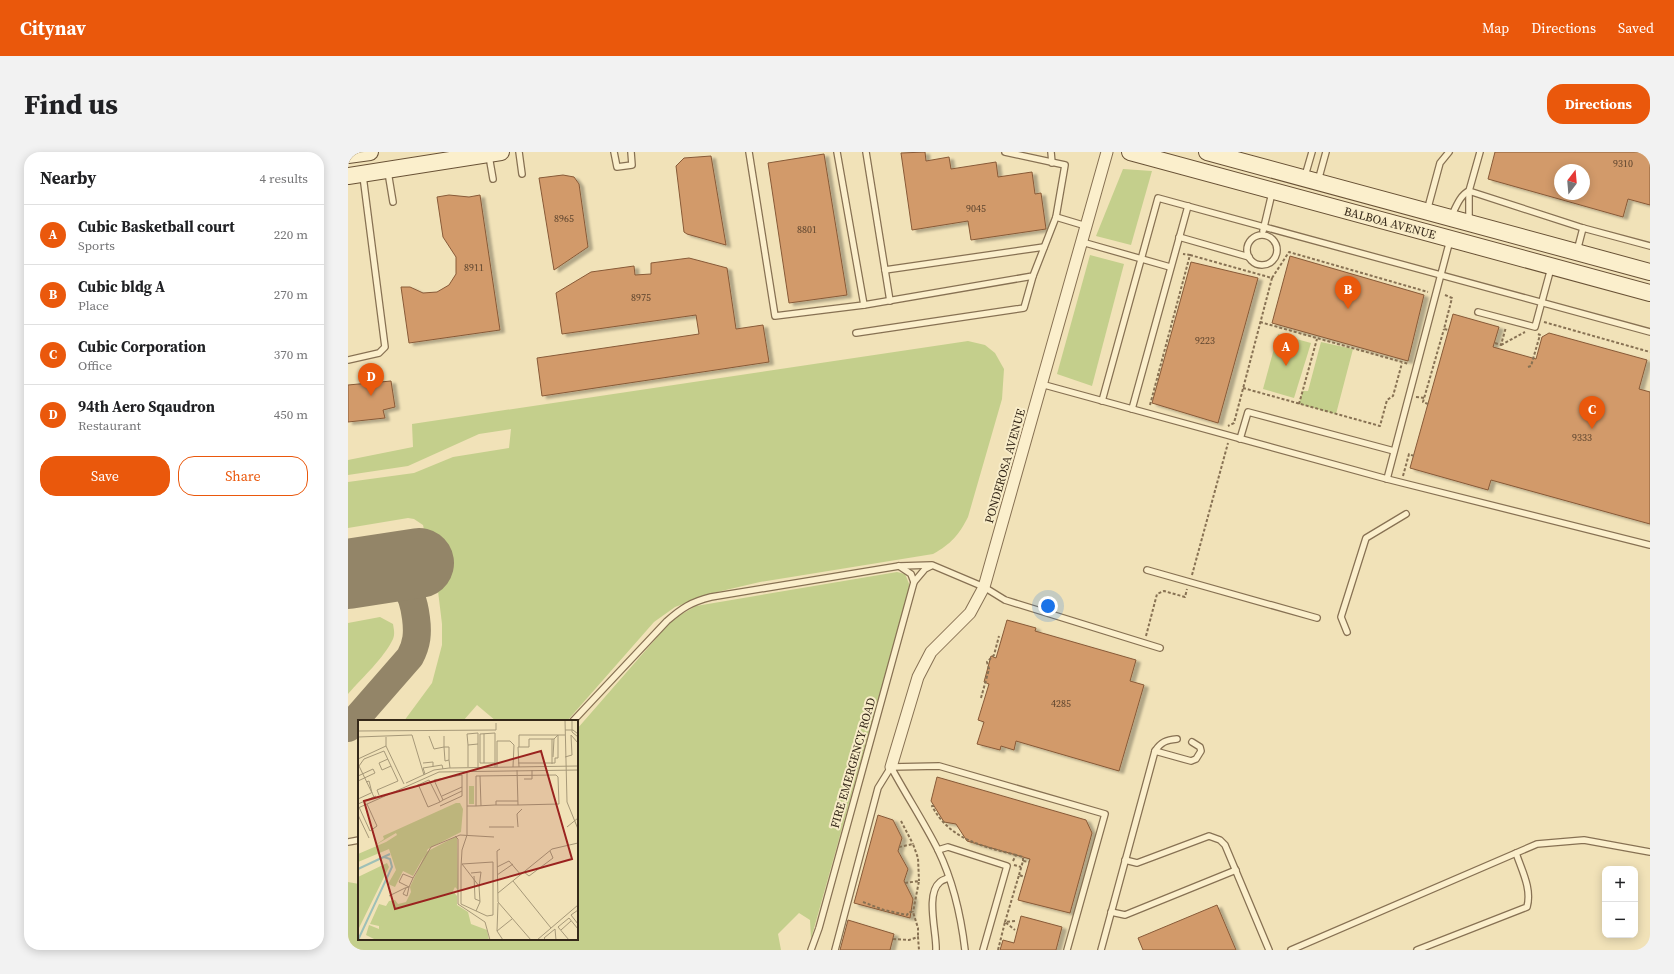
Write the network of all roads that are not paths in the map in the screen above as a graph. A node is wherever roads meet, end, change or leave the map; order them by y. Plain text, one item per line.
1 (370, 152) edge
2 (375, 152) edge
3 (519, 152) edge
4 (614, 152) edge
5 (631, 152) edge
6 (749, 152) edge
7 (837, 152) edge
8 (866, 152) edge
9 (1005, 152) edge
10 (1051, 152) edge
11 (1107, 152) edge
12 (1130, 152) edge
13 (1207, 152) edge
14 (1312, 152) edge
15 (1326, 152) edge
16 (1449, 152) edge
17 (1480, 152) edge
18 (495, 153) edge
19 (348, 155) edge
20 (1232, 155) edge
21 (1052, 163) junction
22 (383, 170) junction
23 (522, 174) dead end
24 (355, 175) edge
25 (492, 179) dead end
26 (1311, 180) junction
27 (1272, 190) junction
28 (1469, 190) junction
29 (393, 202) dead end
30 (1188, 206) junction
31 (1427, 212) junction
32 (1056, 216) junction
33 (1458, 220) junction
34 (1086, 226) junction
35 (1263, 227) junction
36 (1583, 228) junction
37 (1263, 235) junction
38 (1179, 237) junction
39 (1450, 239) junction
40 (1082, 242) junction
41 (1650, 246) edge
42 (1044, 247) junction
43 (1577, 252) junction
44 (1249, 257) junction
45 (1141, 259) junction
46 (1551, 266) junction
47 (1170, 267) junction
48 (885, 270) junction
49 (1650, 272) edge
50 (1034, 276) junction
51 (1440, 276) junction
52 (1650, 292) edge
53 (890, 301) junction
54 (1542, 302) junction
55 (864, 305) junction
56 (1478, 312) dead end
57 (1650, 332) edge
58 (856, 333) dead end
59 (348, 360) edge
60 (1041, 384) junction
61 (1102, 401) junction
62 (1132, 409) junction
63 (1240, 439) junction
64 (1394, 451) junction
65 (1387, 480) junction
66 (1406, 514) dead end
67 (1650, 545) edge
68 (899, 566) junction
69 (932, 566) junction
70 (1147, 570) dead end
71 (914, 582) junction
72 (984, 587) junction
73 (1317, 618) dead end
74 (1347, 632) dead end
75 (1160, 648) dead end
76 (574, 720) edge
77 (1177, 739) dead end
78 (1192, 742) dead end
79 (1155, 751) junction
80 (891, 767) junction
81 (358, 840) edge
82 (348, 842) edge
83 (938, 850) junction
84 (1650, 852) edge
85 (1516, 853) junction
86 (1125, 860) junction
87 (1236, 870) junction
88 (948, 878) junction
89 (1111, 912) junction
90 (1299, 948) edge
91 (811, 950) edge
92 (834, 950) edge
93 (936, 950) edge
94 (965, 950) edge
95 (983, 950) edge
96 (1067, 950) edge
97 (1101, 950) edge
98 (1269, 950) edge
99 (1291, 950) edge
100 (1417, 950) edge

1 - 19 main road
2 - 22 main road
3 - 23 lane
4 - 5 lane
6 - 55 lane
7 - 55 lane
8 - 48 lane
9 - 21 lane
10 - 21 lane
11 - 34 street, PONDEROSA AVENUE
12 - 27 main road, BALBOA AVENUE
13 - 20 main road, BALBOA AVENUE
14 - 26 lane
15 - 26 lane
16 - 31 lane
17 - 28 lane
18 - 22 main road
18 - 25 lane
20 - 26 main road, BALBOA AVENUE
21 - 32 lane
22 - 24 main road
22 - 29 lane
24 - 59 lane
26 - 31 main road, BALBOA AVENUE
27 - 35 lane
27 - 39 main road, BALBOA AVENUE
28 - 33 lane
28 - 33 lane
28 - 36 lane
30 - 35 lane
30 - 38 lane
30 - 45 lane
31 - 33 main road, BALBOA AVENUE
32 - 34 lane
32 - 42 lane
33 - 39 main road
33 - 43 main road, BALBOA AVENUE
34 - 40 street, PONDEROSA AVENUE
35 - 37 lane
35 - 51 lane
36 - 41 lane
36 - 43 lane
37 - 44 lane
37 - 44 lane
38 - 44 lane
38 - 47 lane
39 - 46 main road, BALBOA AVENUE
39 - 51 lane
40 - 45 lane
40 - 60 street, PONDEROSA AVENUE
42 - 48 lane
42 - 50 lane
43 - 49 main road, BALBOA AVENUE
45 - 47 lane
45 - 61 lane
46 - 52 main road, BALBOA AVENUE
46 - 54 lane
47 - 62 lane
48 - 53 lane
50 - 53 lane
50 - 58 lane
51 - 54 lane
51 - 64 lane
53 - 55 lane
54 - 56 lane
54 - 57 lane
60 - 61 lane
60 - 72 street, PONDEROSA AVENUE
61 - 62 lane
62 - 63 lane
63 - 64 lane
63 - 65 lane
64 - 65 lane
65 - 67 lane
66 - 74 lane
68 - 69 lane
68 - 71 lane
68 - 76 lane
69 - 71 lane, FIRE EMERGENCY ROAD
69 - 72 lane
70 - 73 lane
71 - 91 lane, FIRE EMERGENCY ROAD
72 - 75 lane
72 - 80 street, PONDEROSA AVENUE
77 - 79 lane
78 - 79 lane
79 - 86 lane
80 - 83 lane
80 - 92 lane
80 - 96 lane
81 - 82 lane
83 - 88 lane
83 - 95 lane
84 - 85 lane
85 - 90 lane
85 - 100 lane
86 - 87 lane
86 - 89 lane
87 - 89 lane
87 - 98 lane
88 - 93 lane
88 - 94 lane
89 - 97 lane
90 - 99 lane

